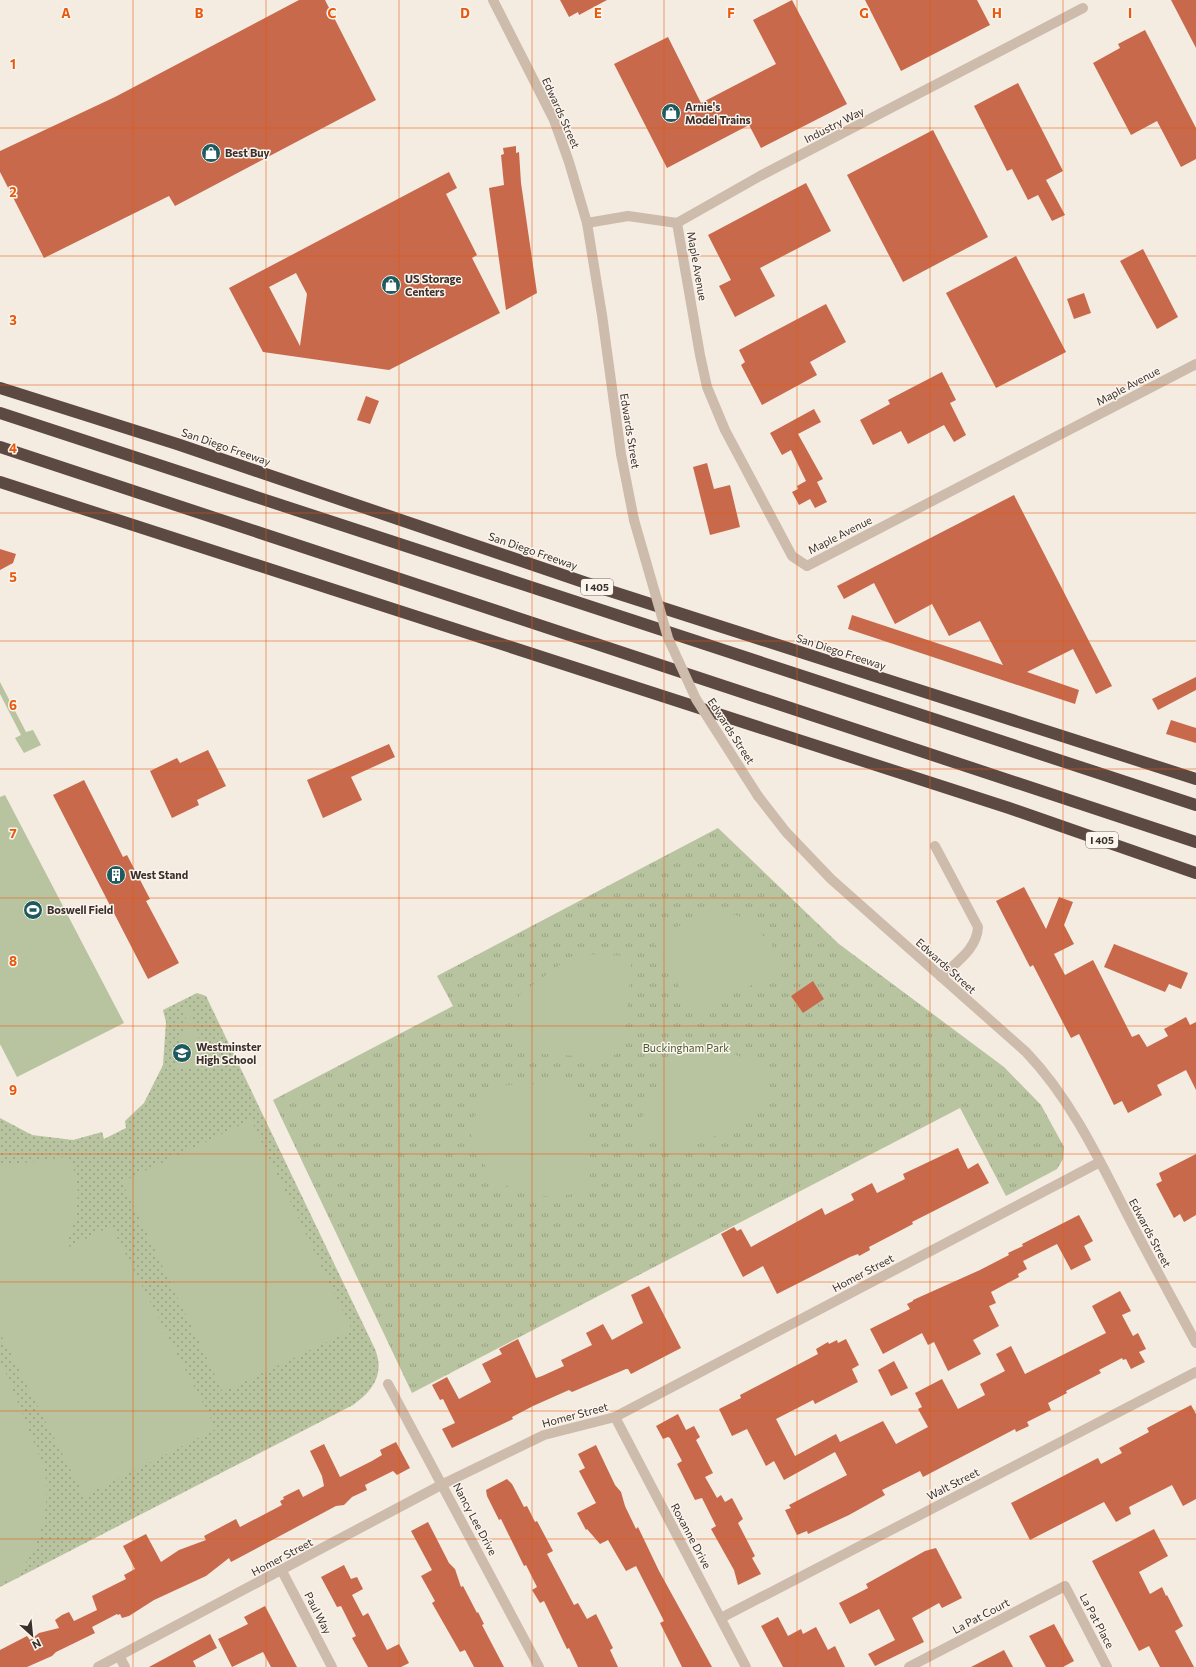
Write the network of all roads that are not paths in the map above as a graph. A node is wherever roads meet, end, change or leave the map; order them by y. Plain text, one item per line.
1 (493, 0) edge
2 (1083, 8) dead end
3 (587, 223) junction
4 (677, 223) junction
5 (1196, 364) edge
6 (0, 388) edge
7 (0, 413) edge
8 (0, 447) edge
9 (0, 482) edge
10 (1196, 779) edge
11 (1196, 804) edge
12 (1196, 842) edge
13 (935, 846) dead end
14 (1196, 872) edge
15 (941, 977) junction
16 (1100, 1162) junction
17 (1196, 1343) edge
18 (1196, 1372) edge
19 (388, 1384) dead end
20 (615, 1417) junction
21 (443, 1484) junction
22 (282, 1571) junction
23 (1065, 1586) joint
24 (721, 1618) junction
25 (119, 1656) junction
26 (98, 1667) edge
27 (125, 1667) edge
28 (332, 1667) edge
29 (539, 1667) edge
30 (746, 1667) edge
31 (909, 1667) edge
32 (1108, 1667) edge

1 - 3 street, Edwards Street
2 - 4 street, Industry Way
3 - 4 street
3 - 15 street, Edwards Street, bridge
4 - 5 street, Maple Avenue
6 - 10 highway, San Diego Freeway / I 405
7 - 11 highway
8 - 12 highway
9 - 14 highway, I 405
13 - 15 street
15 - 16 street, Edwards Street
16 - 17 street, Edwards Street
16 - 20 street, Homer Street
18 - 24 street, Walt Street
19 - 21 street, Nancy Lee Drive
20 - 21 street, Homer Street
20 - 24 street, Roxanne Drive
21 - 22 street, Homer Street
21 - 29 street, Nancy Lee Drive
22 - 25 street, Homer Street
22 - 28 street, Paul Way
23 - 31 street, La Pat Court
23 - 32 street, La Pat Place
24 - 30 street, Roxanne Drive
25 - 26 street, Homer Street
25 - 27 street

